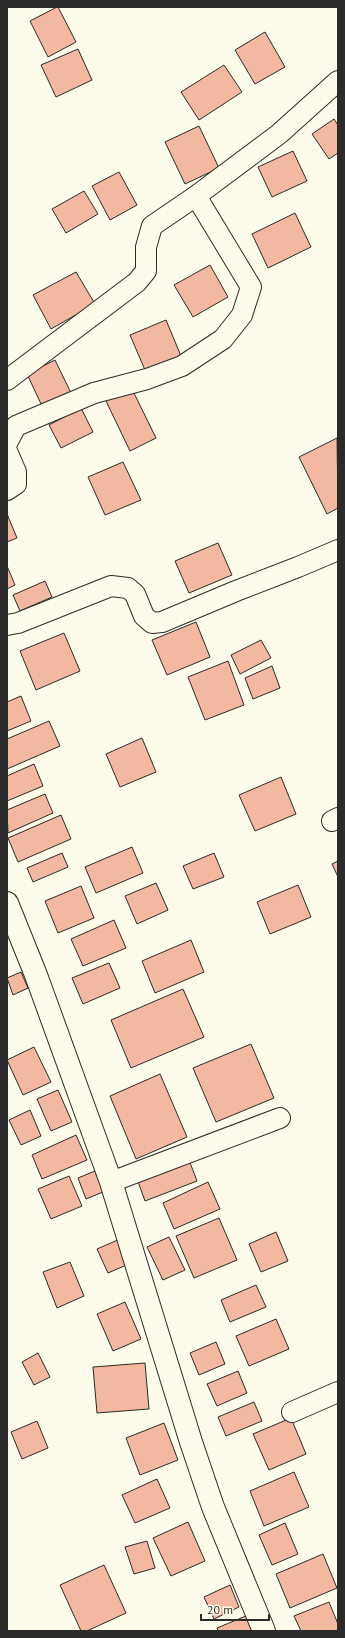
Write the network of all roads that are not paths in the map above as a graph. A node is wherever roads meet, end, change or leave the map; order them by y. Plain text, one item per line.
1 (338, 81) edge
2 (196, 196) junction
3 (7, 380) edge
4 (7, 443) edge
5 (7, 451) edge
6 (7, 490) edge
7 (338, 550) edge
8 (7, 625) edge
9 (7, 903) edge
10 (280, 1118) dead end
11 (111, 1182) junction
12 (338, 1392) edge
13 (292, 1412) dead end
14 (264, 1631) edge

1 - 2 street
2 - 3 street
2 - 4 street
5 - 6 street
7 - 8 street
9 - 11 main road
10 - 11 street
11 - 14 main road
12 - 13 street

